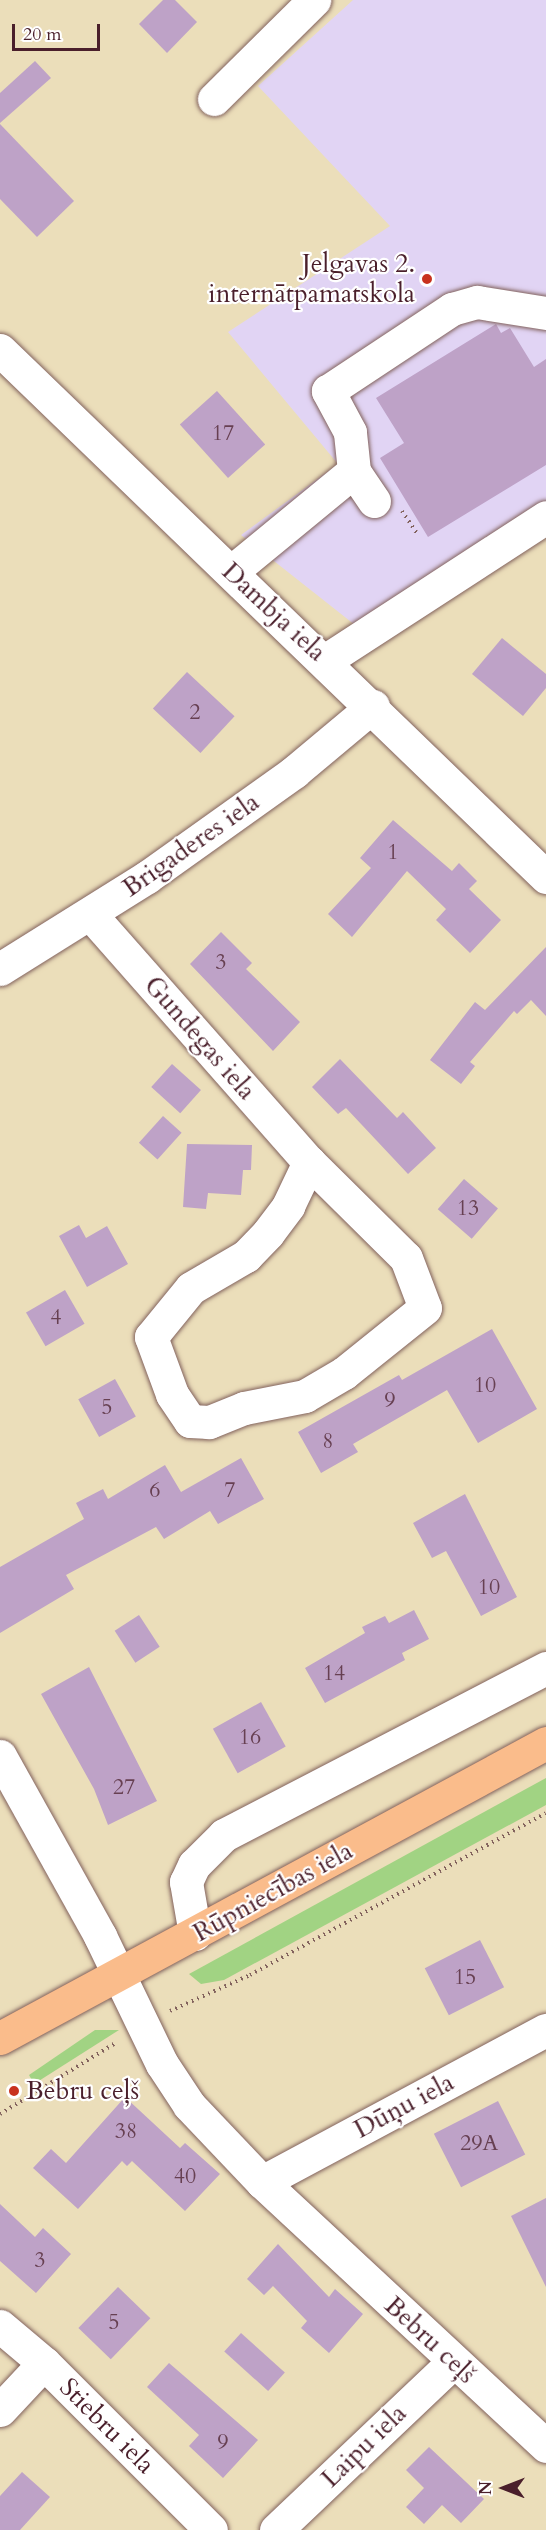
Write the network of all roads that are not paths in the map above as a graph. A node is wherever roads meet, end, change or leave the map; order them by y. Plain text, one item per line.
1 (314, 0) edge
2 (214, 99) dead end
3 (546, 313) edge
4 (0, 350) edge
5 (354, 471) junction
6 (387, 504) road end
7 (546, 517) edge
8 (231, 572) junction
9 (326, 660) junction
10 (373, 706) junction
11 (546, 877) edge
12 (91, 915) junction
13 (0, 969) edge
14 (309, 1162) junction
15 (546, 1668) edge
16 (546, 1743) edge
17 (0, 1756) edge
18 (195, 1934) junction
19 (118, 1977) junction
20 (546, 2030) edge
21 (0, 2038) edge
22 (262, 2182) junction
23 (0, 2326) edge
24 (44, 2362) junction
25 (452, 2362) junction
26 (0, 2410) edge
27 (546, 2446) edge
28 (211, 2530) edge
29 (276, 2530) edge

1 - 2 street
3 - 5 street
4 - 8 street, Dambja iela
5 - 6 street
5 - 8 street
7 - 9 street
8 - 9 street, Dambja iela
9 - 10 street, Dambja iela
10 - 11 street, Dambja iela
10 - 12 street, Brigaderes iela
12 - 13 street, Brigaderes iela
12 - 14 street, Gundegas iela
14 - 14 street, Gundegas iela
15 - 18 street
16 - 18 main road, Rūpniecības iela
17 - 19 street, Bebru ceļš
18 - 19 main road, Rūpniecības iela
19 - 21 main road, Rūpniecības iela
19 - 22 street, Bebru ceļš
20 - 22 street, Dūņu iela
22 - 25 street, Bebru ceļš
23 - 24 street, Stiebru iela
24 - 26 street
24 - 28 street, Stiebru iela
25 - 27 street, Bebru ceļš
25 - 29 street, Laipu iela

